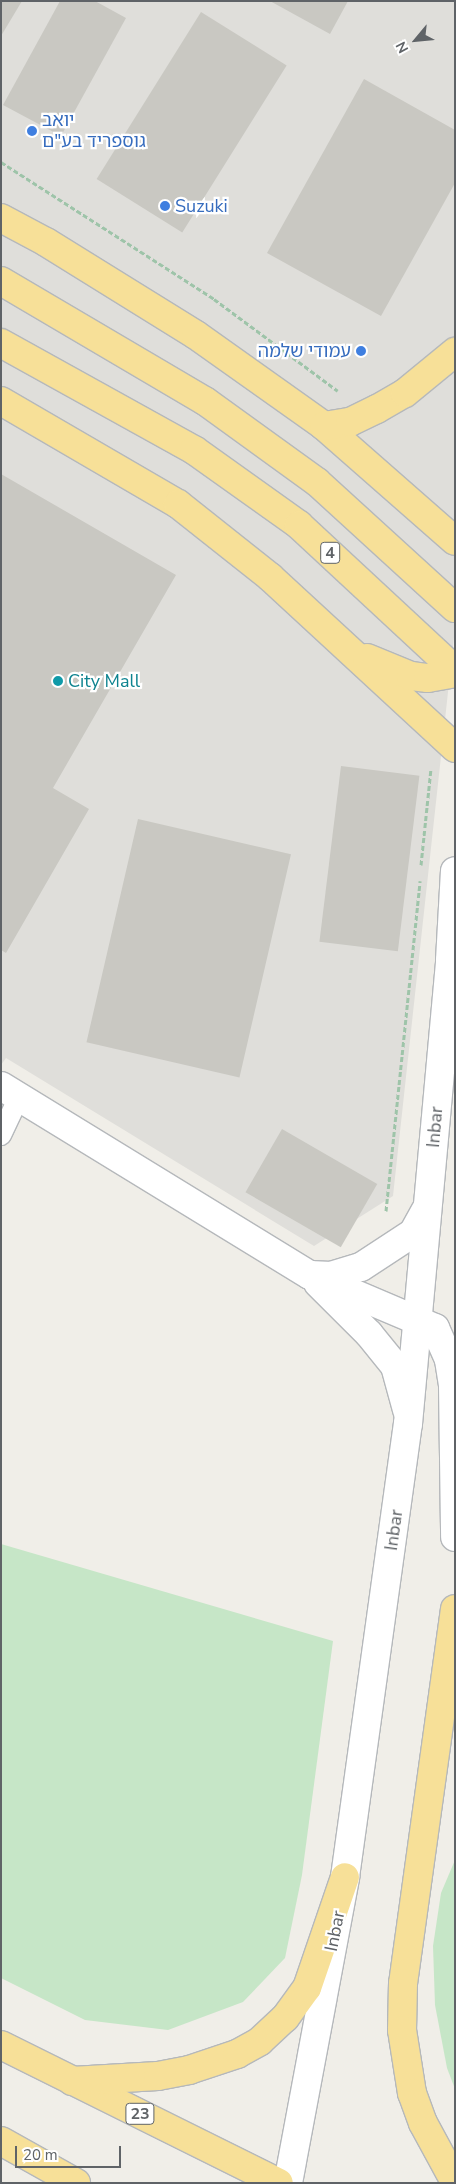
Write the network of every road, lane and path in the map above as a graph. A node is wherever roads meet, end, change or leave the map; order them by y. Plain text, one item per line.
1 (1, 162) edge
2 (1, 200) edge
3 (1, 218) edge
4 (46, 242) junction
5 (1, 281) edge
6 (1, 343) edge
7 (455, 352) edge
8 (347, 398) dead end
9 (1, 401) edge
10 (324, 426) junction
11 (455, 541) edge
12 (455, 608) edge
13 (337, 638) junction
14 (455, 672) edge
15 (443, 754) edge
16 (421, 870) dead end
17 (455, 871) edge
18 (420, 879) dead end
19 (10, 1091) edge
20 (1, 1136) edge
21 (427, 1209) junction
22 (381, 1256) junction
23 (310, 1275) junction
24 (418, 1319) junction
25 (408, 1424) junction
26 (455, 1537) edge
27 (455, 1609) edge
28 (455, 1760) edge
29 (426, 1818) junction
30 (345, 1877) junction
31 (1, 2045) edge
32 (72, 2081) junction
33 (1, 2141) edge
34 (59, 2176) edge
35 (455, 2182) edge
36 (76, 2183) edge
37 (279, 2183) edge
38 (288, 2183) edge

1 - 8 path
2 - 4 highway
3 - 4 highway
4 - 10 highway
5 - 12 highway
6 - 14 highway, 4
7 - 10 highway
9 - 13 highway
10 - 11 highway
13 - 14 highway
13 - 15 highway
15 - 16 path
17 - 21 street, Inbar
18 - 22 path
19 - 20 lane
19 - 23 street
21 - 22 street
21 - 24 street, Inbar
22 - 23 street
23 - 24 street
23 - 25 street
24 - 25 street, Inbar
24 - 26 street
25 - 30 street, Inbar
27 - 29 highway
28 - 29 highway
29 - 35 highway
30 - 32 highway
30 - 38 street, Inbar
31 - 32 highway, 23
32 - 37 highway, 23
33 - 34 highway
34 - 36 highway

